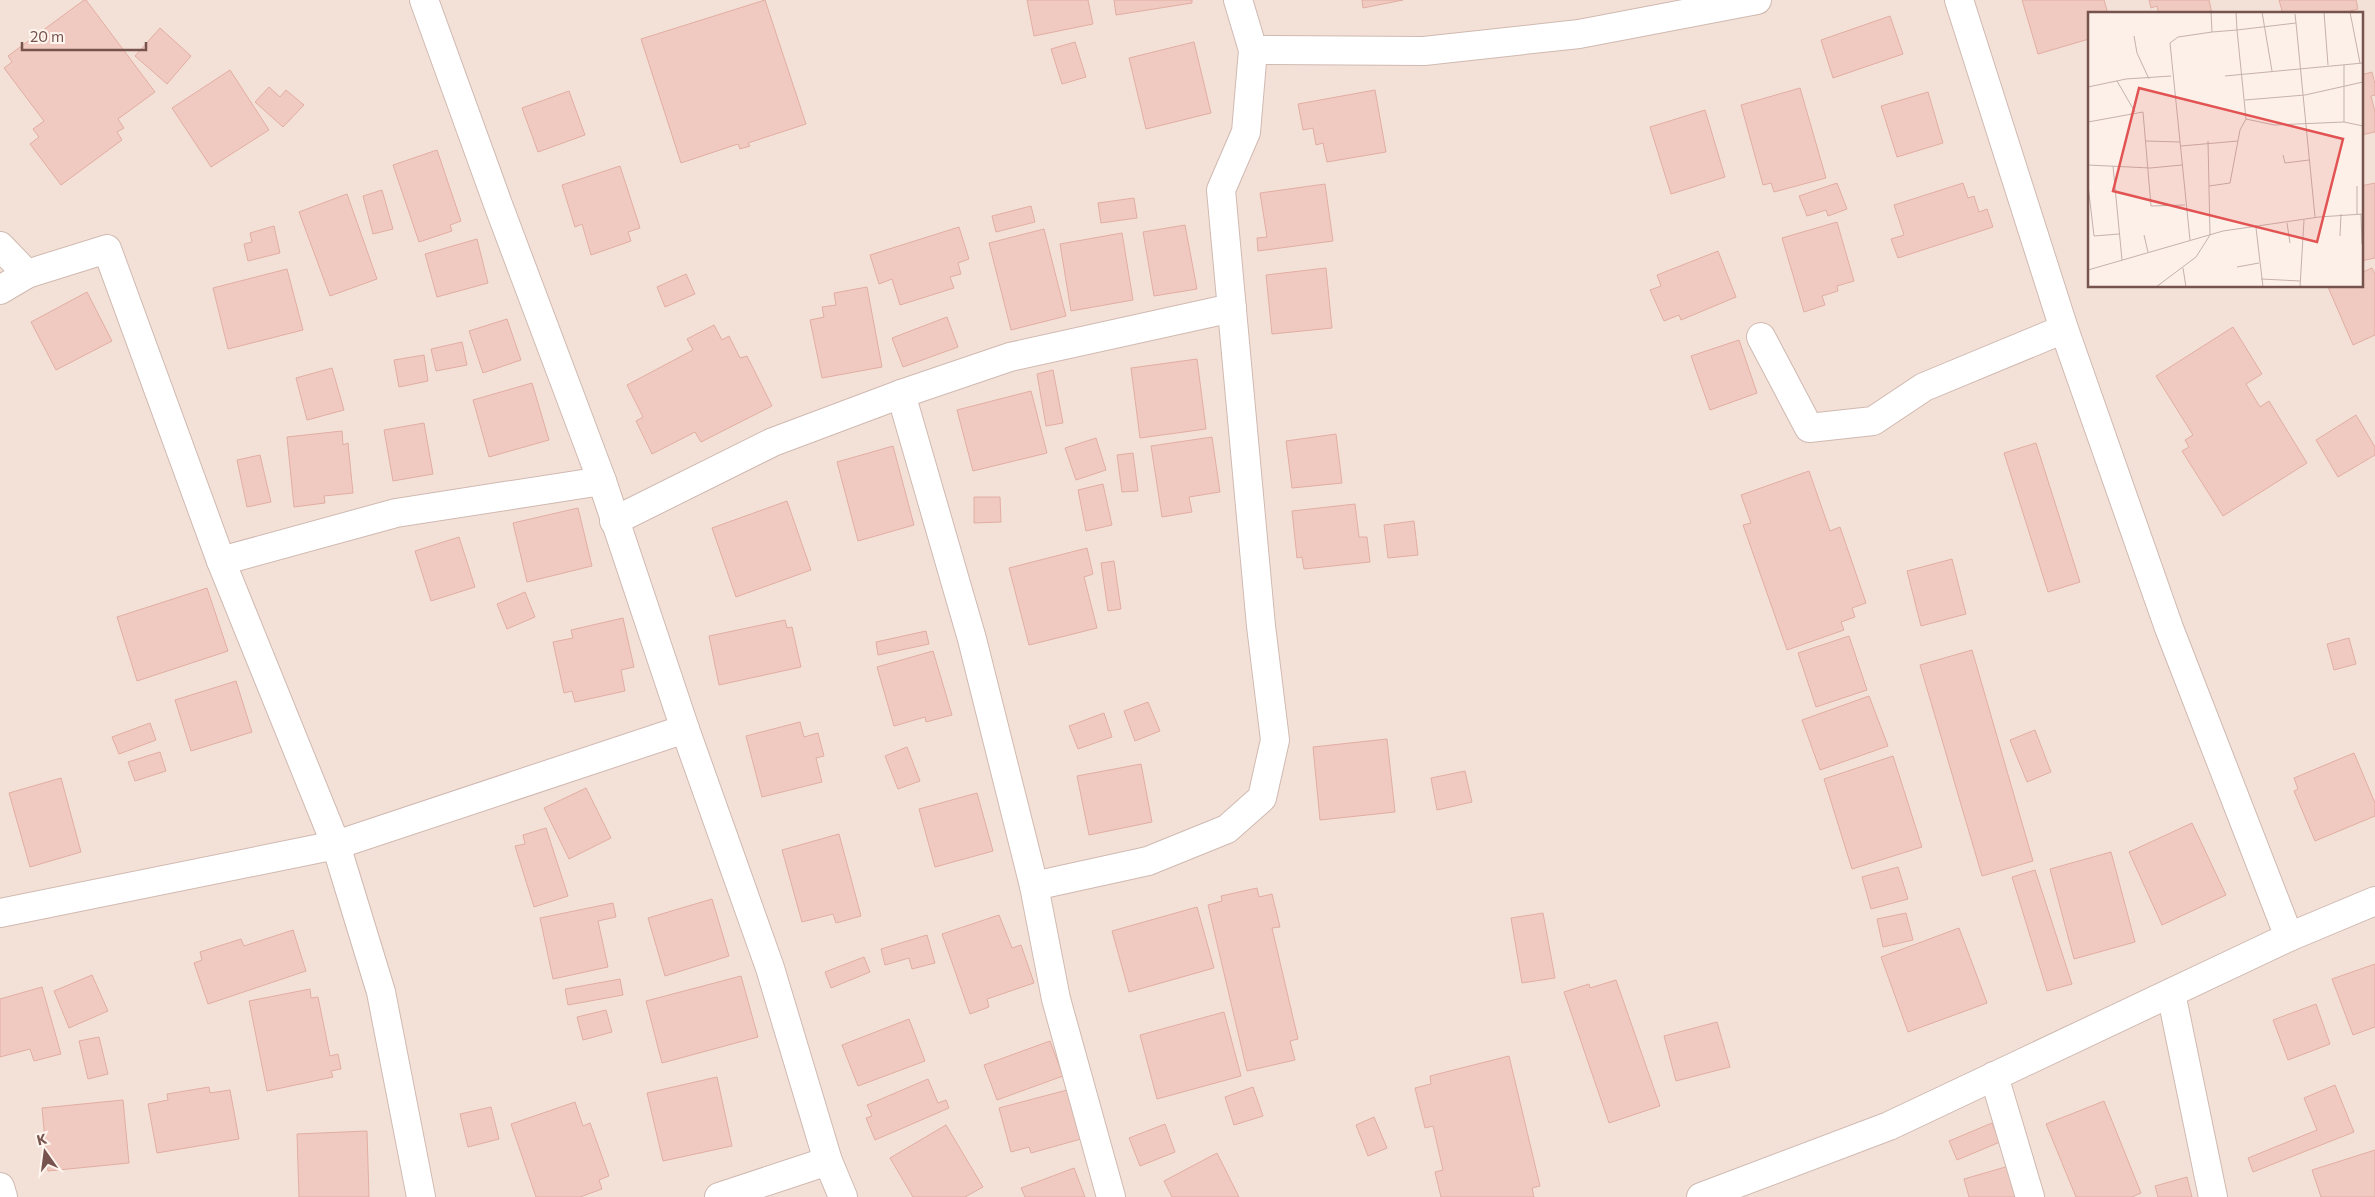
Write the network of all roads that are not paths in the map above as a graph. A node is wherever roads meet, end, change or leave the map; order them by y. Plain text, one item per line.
1 (424, 0) edge
2 (1238, 0) edge
3 (1757, 0) edge
4 (1959, 0) edge
5 (1254, 50) junction
6 (0, 246) edge
7 (27, 274) junction
8 (0, 290) edge
9 (1232, 308) junction
10 (2064, 329) junction
11 (1761, 338) dead end
12 (901, 394) junction
13 (602, 481) junction
14 (614, 521) junction
15 (221, 560) junction
16 (685, 729) junction
17 (336, 845) junction
18 (1034, 886) junction
19 (2375, 900) edge
20 (0, 913) edge
21 (2289, 937) junction
22 (2171, 992) junction
23 (1994, 1076) junction
24 (828, 1161) junction
25 (0, 1187) edge
26 (3, 1197) edge
27 (421, 1197) edge
28 (719, 1197) edge
29 (843, 1197) edge
30 (1111, 1197) edge
31 (1701, 1197) edge
32 (2030, 1197) edge
33 (2212, 1197) edge

1 - 13 street
2 - 5 street
3 - 5 street
4 - 10 street
5 - 9 street
6 - 7 street
7 - 8 street
7 - 15 street
9 - 12 street
9 - 18 street
10 - 11 street
10 - 21 street
12 - 14 street
12 - 18 street
13 - 14 street
13 - 15 street
14 - 16 street
15 - 17 street
16 - 17 street
16 - 24 street
17 - 20 street
17 - 27 street
18 - 30 street
19 - 21 street
21 - 22 street
22 - 23 street
22 - 33 street
23 - 31 street
23 - 32 street
24 - 28 street
24 - 29 street
25 - 26 street

